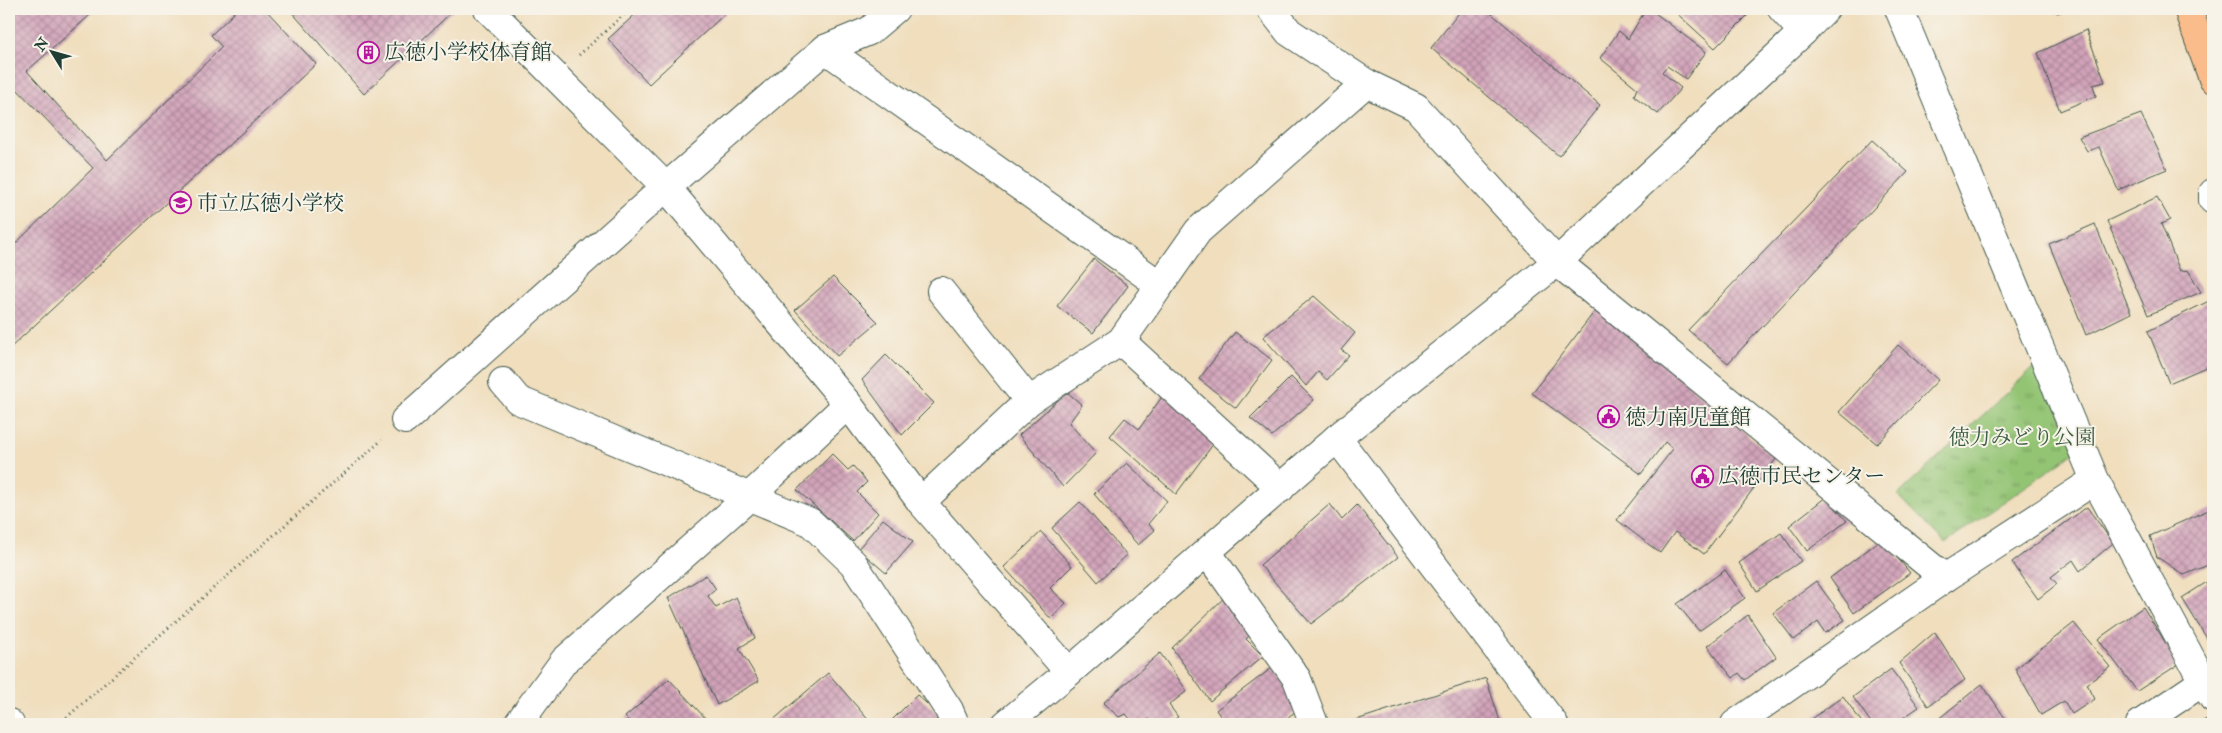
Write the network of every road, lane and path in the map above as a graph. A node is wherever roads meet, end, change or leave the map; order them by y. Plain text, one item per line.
1 (488, 9) edge
2 (630, 9) edge
3 (895, 9) edge
4 (1271, 9) edge
5 (1782, 9) edge
6 (1825, 9) edge
7 (1899, 9) edge
8 (2188, 9) edge
9 (1803, 32) junction
10 (825, 49) junction
11 (555, 76) junction
12 (2213, 79) edge
13 (1366, 83) junction
14 (666, 187) junction
15 (2213, 193) edge
16 (2213, 200) edge
17 (1557, 262) junction
18 (1160, 286) junction
19 (941, 291) dead end
20 (1122, 341) junction
21 (503, 382) dead end
22 (1028, 401) junction
23 (848, 404) junction
24 (405, 420) joint
25 (1337, 438) junction
26 (2095, 480) junction
27 (1281, 488) junction
28 (748, 497) junction
29 (921, 502) junction
30 (1207, 552) junction
31 (1945, 578) junction
32 (1069, 672) junction
33 (2210, 684) edge
34 (59, 724) edge
35 (518, 724) edge
36 (955, 724) edge
37 (1006, 724) edge
38 (1314, 724) edge
39 (1554, 724) edge
40 (1735, 724) edge
41 (2140, 724) edge

1 - 11 street
2 - 11 path
3 - 10 street
4 - 13 street
5 - 9 street
6 - 9 street
7 - 26 street
8 - 12 highway
9 - 17 street
10 - 14 street
10 - 18 street
11 - 14 street
13 - 17 street
13 - 18 street
14 - 23 street
14 - 24 street
15 - 16 street
17 - 25 street
17 - 31 street
18 - 20 street
19 - 22 street
20 - 22 street
20 - 27 street
21 - 28 street
22 - 29 street
23 - 28 street
23 - 29 street
24 - 34 path
25 - 27 street
25 - 39 street
26 - 31 street
26 - 33 street
27 - 30 street
28 - 35 street
28 - 36 street
29 - 32 street
30 - 32 street
30 - 38 street
31 - 40 street
32 - 37 street
33 - 41 street

